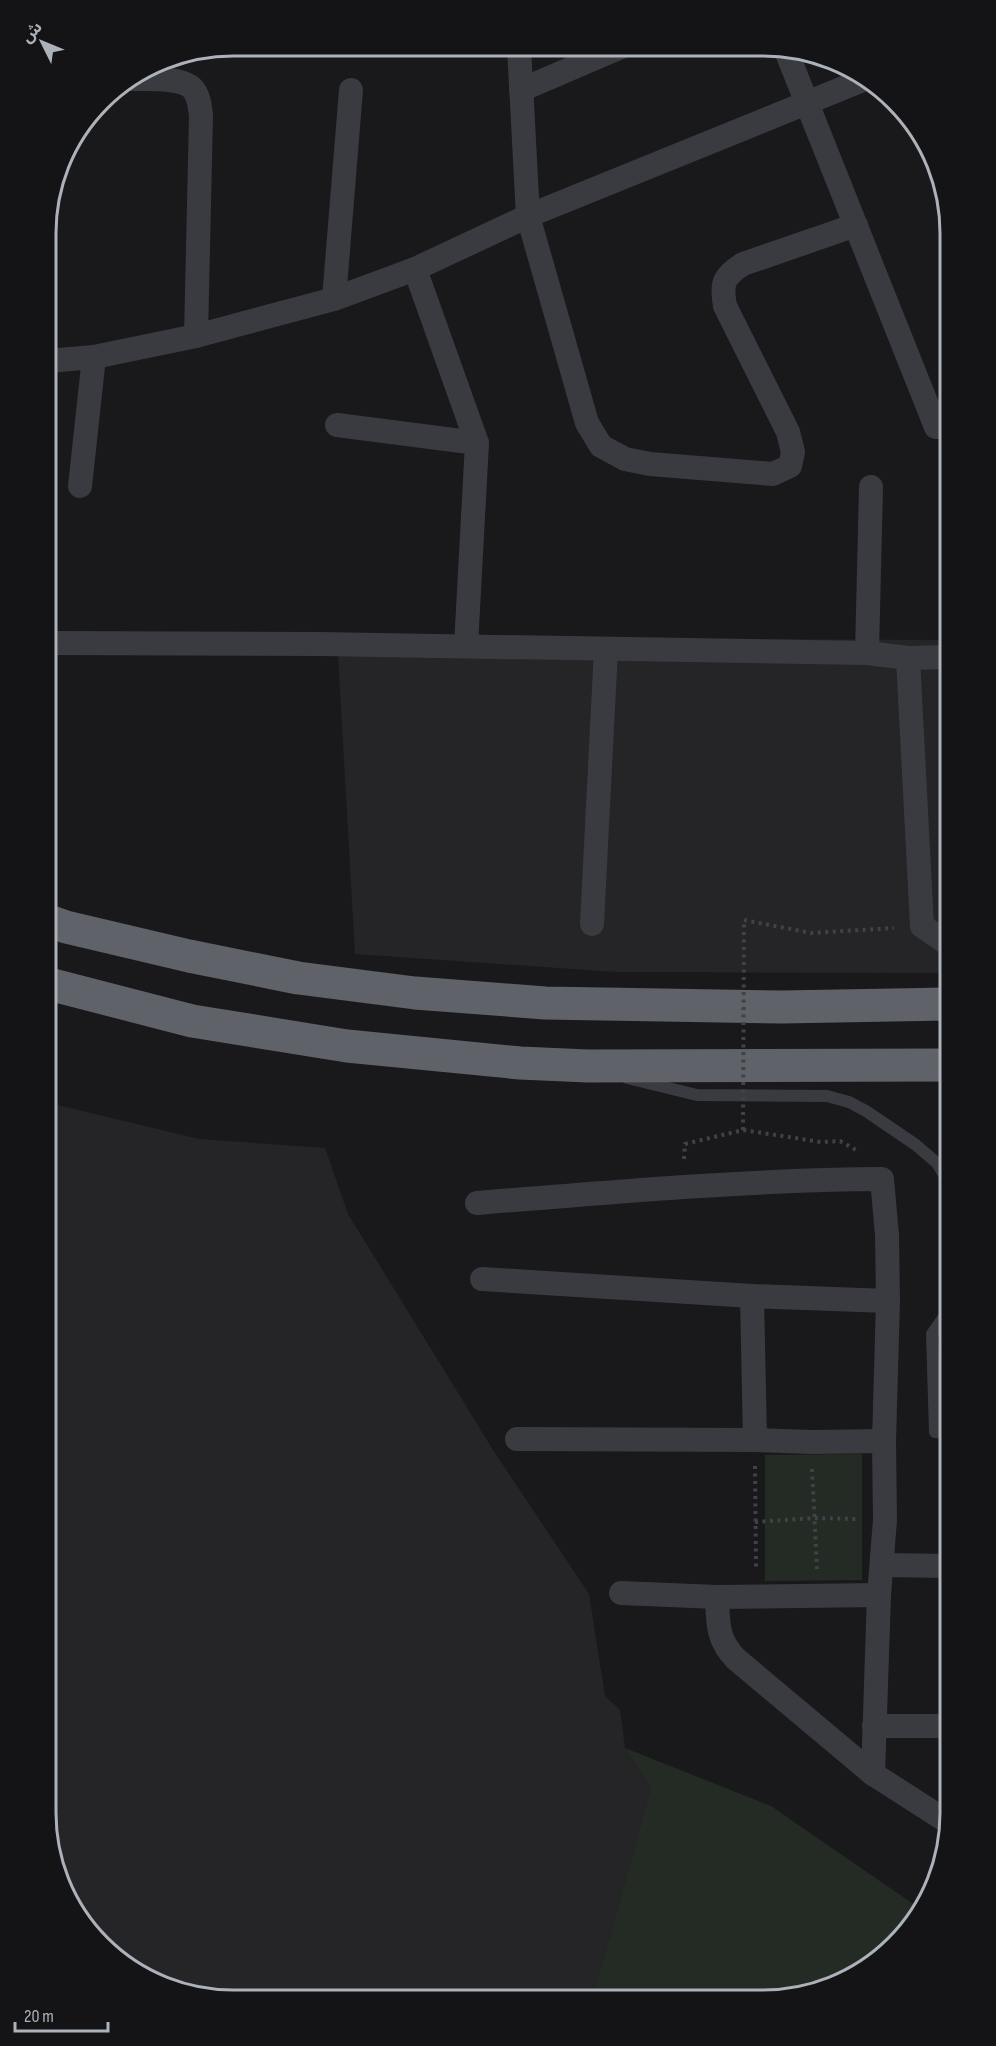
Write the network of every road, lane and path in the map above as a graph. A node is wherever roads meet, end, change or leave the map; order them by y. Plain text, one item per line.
1 (519, 56) edge
2 (600, 56) edge
3 (789, 58) edge
4 (143, 80) edge
5 (857, 82) edge
6 (351, 90) dead end
7 (521, 90) junction
8 (807, 104) junction
9 (528, 216) junction
10 (856, 225) junction
11 (415, 269) junction
12 (334, 299) junction
13 (196, 336) junction
14 (94, 357) junction
15 (56, 360) edge
16 (337, 425) dead end
17 (936, 427) dead end
18 (477, 443) junction
19 (80, 486) dead end
20 (871, 487) dead end
21 (56, 644) edge
22 (466, 646) junction
23 (606, 649) junction
24 (867, 653) junction
25 (908, 657) junction
26 (940, 657) edge
27 (56, 923) edge
28 (592, 924) dead end
29 (922, 926) junction
30 (940, 939) edge
31 (56, 986) edge
32 (940, 1004) edge
33 (940, 1065) edge
34 (588, 1066) junction
35 (743, 1130) junction
36 (840, 1141) dead end
37 (821, 1142) junction
38 (822, 1149) dead end
39 (684, 1161) dead end
40 (940, 1168) edge
41 (477, 1203) dead end
42 (482, 1279) dead end
43 (752, 1296) junction
44 (888, 1301) junction
45 (940, 1324) edge
46 (940, 1432) edge
47 (517, 1439) dead end
48 (755, 1440) junction
49 (884, 1441) junction
50 (811, 1442) junction
51 (815, 1518) junction
52 (885, 1520) junction
53 (755, 1522) junction
54 (882, 1565) junction
55 (940, 1566) edge
56 (621, 1593) dead end
57 (879, 1595) junction
58 (717, 1597) junction
59 (756, 1597) junction
60 (818, 1597) junction
61 (874, 1726) junction
62 (940, 1726) edge
63 (873, 1774) junction
64 (940, 1817) edge

1 - 7 street
2 - 7 street
3 - 8 street
4 - 13 street
5 - 8 street
6 - 12 street
7 - 9 street
8 - 9 street
8 - 10 street
9 - 10 street
9 - 11 street
10 - 17 street
11 - 12 street
11 - 18 street
12 - 13 street
13 - 14 street
14 - 15 street
14 - 19 street
16 - 18 street
18 - 22 street
20 - 24 street
21 - 22 street
22 - 23 street
23 - 24 street
23 - 28 street
24 - 25 street
25 - 26 street
25 - 29 street
27 - 32 highway
29 - 30 street
29 - 35 path, bridge
31 - 34 highway
33 - 34 highway
34 - 40 lane
35 - 37 path
35 - 39 path
36 - 37 path
37 - 38 path
41 - 44 street
42 - 43 street
43 - 44 street
43 - 48 street
44 - 49 street
45 - 46 lane
47 - 48 street
48 - 50 street
48 - 53 path
49 - 50 street
49 - 52 street
50 - 51 path
51 - 52 path
51 - 53 path
51 - 60 path
52 - 54 street
53 - 59 path
54 - 55 street
54 - 57 street
56 - 58 street
57 - 60 street
57 - 61 street
58 - 59 street
58 - 63 street
59 - 60 street
61 - 62 street
61 - 63 street
63 - 64 street

